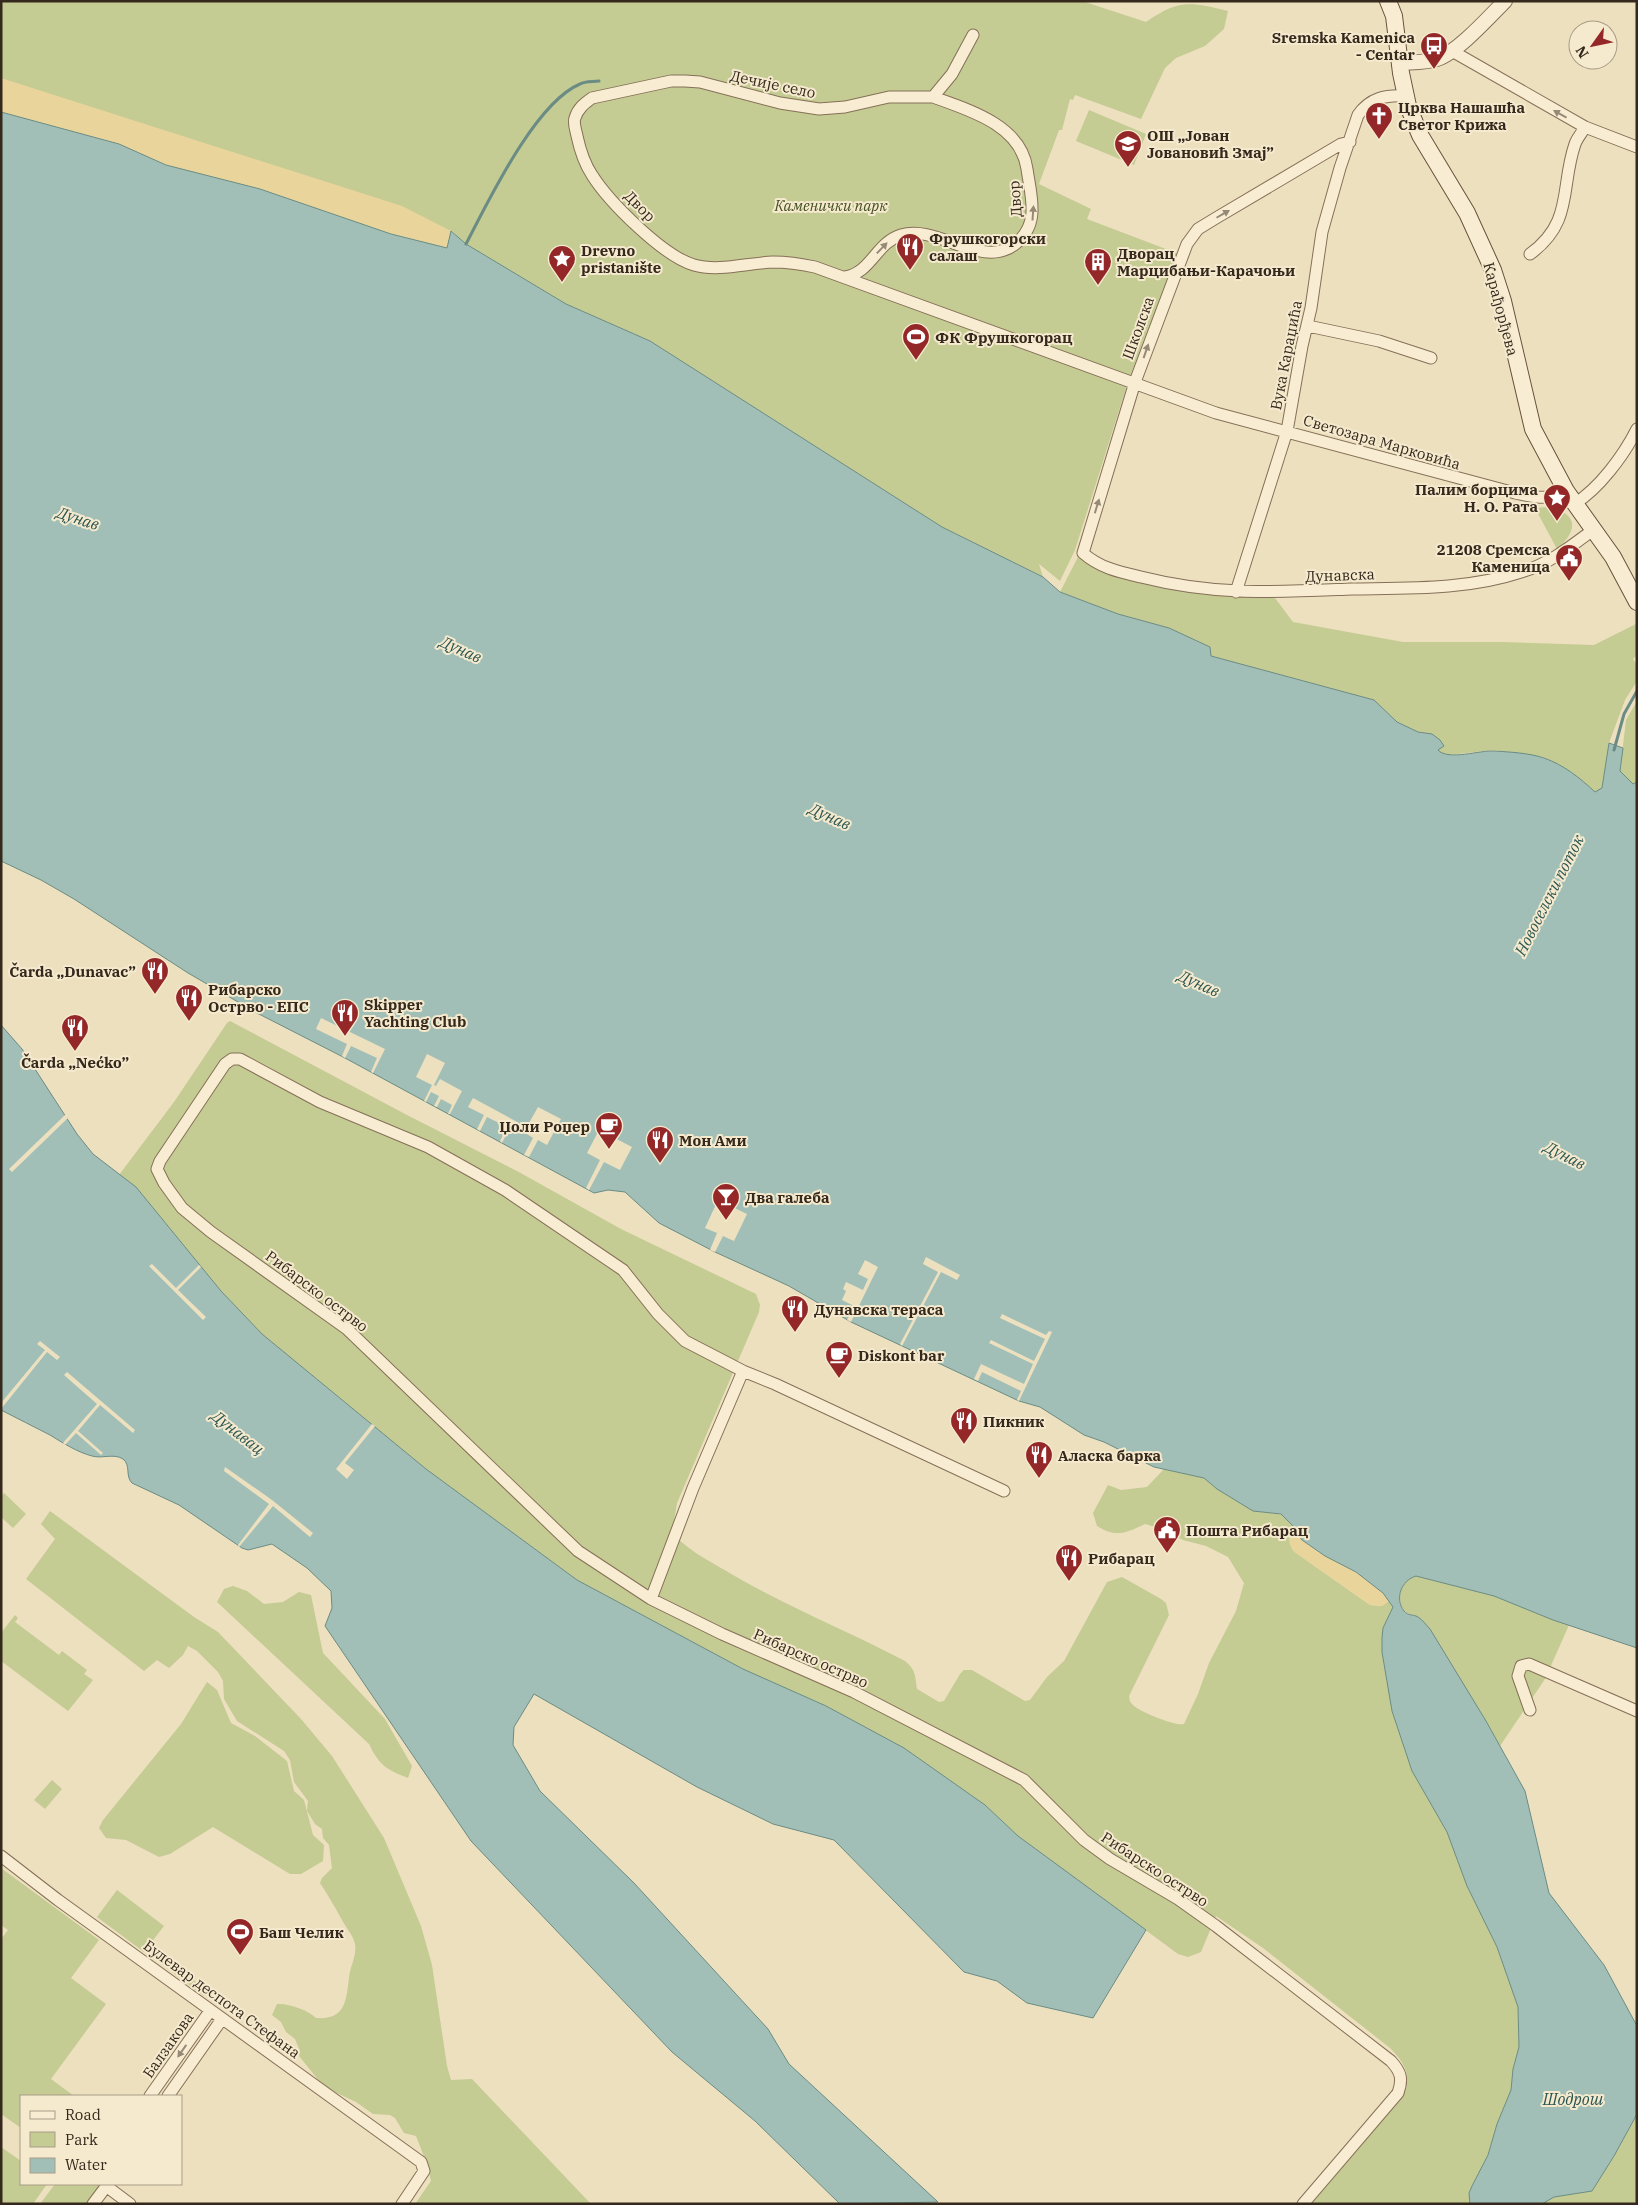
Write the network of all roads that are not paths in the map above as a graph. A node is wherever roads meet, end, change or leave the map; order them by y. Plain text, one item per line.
1 (1388, 1) edge
2 (1505, 1) edge
3 (973, 35) dead end
4 (1452, 51) junction
5 (1399, 63) junction
6 (1405, 96) junction
7 (933, 97) junction
8 (574, 119) joint
9 (1585, 127) junction
10 (1350, 142) junction
11 (1637, 147) edge
12 (1530, 254) dead end
13 (845, 277) junction
14 (1308, 326) junction
15 (1431, 358) dead end
16 (1135, 382) junction
17 (1637, 429) edge
18 (1287, 431) junction
19 (1570, 498) junction
20 (1593, 530) junction
21 (1082, 552) joint
22 (1236, 592) junction
23 (1637, 602) edge
24 (743, 1371) junction
25 (1004, 1491) dead end
26 (651, 1599) junction
27 (1530, 1710) dead end
28 (1637, 1711) edge
29 (1, 1856) edge
30 (210, 2011) junction
31 (222, 2019) junction
32 (151, 2095) edge
33 (169, 2095) edge
34 (107, 2185) edge
35 (93, 2204) edge
36 (130, 2204) edge
37 (402, 2204) edge
38 (1302, 2204) edge

1 - 5 main road, Карађорђева
2 - 4 street
3 - 7 street
4 - 5 street
9 -> 4 street
5 - 6 main road, Карађорђева
6 - 10 street, Вука Караџића
6 - 19 main road, Карађорђева
7 - 8 street, Дечије село
13 -> 7 street, Двор
8 - 13 street, Двор
9 - 11 street
9 - 12 street
10 - 14 street, Вука Караџића
16 -> 10 street, Школска
13 - 16 street, Двор
14 - 15 street
14 - 18 street, Вука Караџића
16 - 18 street, Светозара Марковића
21 -> 16 street, Школска
17 - 19 street
18 - 19 street, Светозара Марковића
18 - 22 street, Вука Караџића
19 - 20 main road, Карађорђева
20 - 22 street, Дунавска
20 - 23 main road, Карађорђева
21 - 22 street, Дунавска
24 - 25 street
24 - 26 street
24 - 26 street, Рибарско острво
26 - 38 street, Рибарско острво
27 - 28 street
29 - 30 street, Булевар деспота Стефана
30 - 31 street, Булевар деспота Стефана
30 -> 32 street, Балзакова
31 - 33 street, Балзакова
31 - 37 street, Булевар деспота Стефана
34 - 35 street
34 - 36 street

